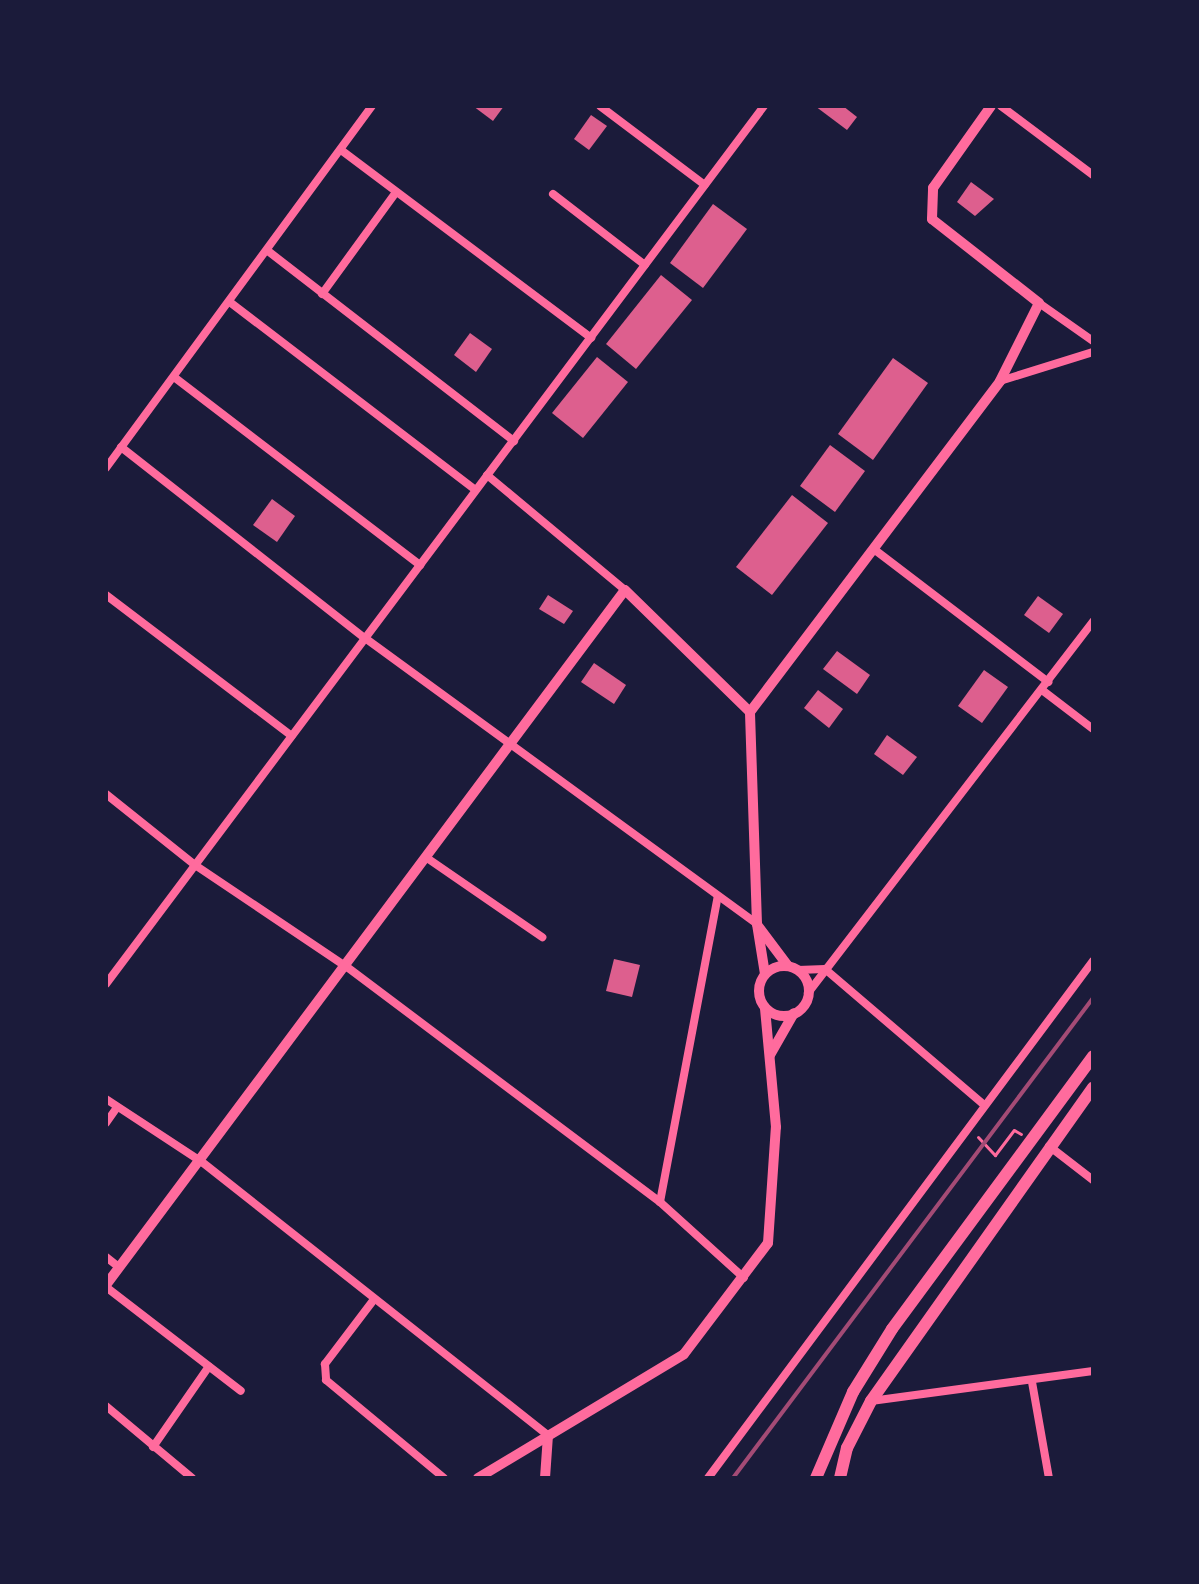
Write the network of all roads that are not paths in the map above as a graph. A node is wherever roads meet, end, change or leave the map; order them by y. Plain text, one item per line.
1 (372, 106) edge
2 (600, 106) edge
3 (764, 106) edge
4 (991, 106) edge
5 (1001, 106) edge
6 (341, 150) junction
7 (1093, 175) edge
8 (705, 185) junction
9 (396, 192) junction
10 (553, 194) dead end
11 (268, 251) junction
12 (645, 265) junction
13 (322, 294) junction
14 (231, 303) junction
15 (1039, 303) junction
16 (591, 338) junction
17 (1093, 341) edge
18 (1093, 352) edge
19 (174, 377) junction
20 (1000, 381) junction
21 (514, 441) junction
22 (121, 447) junction
23 (106, 468) edge
24 (487, 475) junction
25 (476, 490) junction
26 (875, 550) junction
27 (420, 565) junction
28 (625, 590) junction
29 (106, 595) edge
30 (1093, 621) edge
31 (365, 638) junction
32 (1048, 682) junction
33 (1042, 690) junction
34 (750, 712) junction
35 (1093, 729) edge
36 (292, 736) junction
37 (513, 744) junction
38 (106, 794) edge
39 (427, 858) junction
40 (195, 865) junction
41 (718, 896) junction
42 (757, 924) junction
43 (542, 937) dead end
44 (1093, 961) edge
45 (347, 967) junction
46 (793, 968) junction
47 (825, 969) junction
48 (765, 974) junction
49 (106, 984) edge
50 (808, 993) junction
51 (765, 1008) junction
52 (794, 1013) junction
53 (769, 1056) junction
54 (1093, 1056) edge
55 (1093, 1088) edge
56 (106, 1099) edge
57 (984, 1105) junction
58 (117, 1107) junction
59 (106, 1123) edge
60 (1049, 1146) junction
61 (202, 1162) junction
62 (1093, 1180) edge
63 (660, 1202) junction
64 (106, 1257) edge
65 (119, 1267) junction
66 (744, 1278) junction
67 (106, 1286) edge
68 (372, 1302) junction
69 (209, 1366) junction
70 (1093, 1371) edge
71 (1032, 1382) junction
72 (241, 1391) dead end
73 (871, 1401) junction
74 (106, 1406) edge
75 (548, 1435) junction
76 (153, 1447) junction
77 (192, 1478) edge
78 (444, 1478) edge
79 (478, 1478) edge
80 (545, 1478) edge
81 (708, 1478) edge
82 (816, 1478) edge
83 (840, 1478) edge
84 (1049, 1478) edge

1 - 6 street
2 - 8 street
3 - 8 street
4 - 15 street
5 - 7 street
6 - 9 street
6 - 11 street
8 - 12 street
9 - 13 street
9 - 16 street
10 - 12 street
11 - 13 street
11 - 14 street
12 - 16 street
13 - 21 street
14 - 19 street
14 - 25 street
15 - 17 street
15 - 20 street
16 - 21 street
18 - 20 street
19 - 22 street
19 - 27 street
20 - 26 street
21 - 24 street
22 - 23 street
22 - 31 street
24 - 25 street
24 - 28 street
25 - 27 street
26 - 32 street
26 - 34 street
27 - 31 street
28 - 34 street
28 - 37 street
29 - 36 street
30 - 32 street
31 - 36 street
31 - 37 street
32 - 33 street
33 - 35 street
33 - 47 street
34 - 42 street
36 - 40 street
37 - 39 street
37 - 41 street
38 - 40 street
39 - 43 street
39 - 45 street
40 - 45 street
40 - 49 street
41 - 42 street
41 - 63 street
42 - 46 street
42 - 48 street
44 - 57 street
45 - 61 street
45 - 63 street
46 - 47 street
46 - 48 street
46 - 50 street
47 - 50 street
47 - 57 street
48 - 51 street
50 - 52 street
51 - 52 street
51 - 53 street
52 - 53 street
53 - 66 street
54 - 82 highway
55 - 60 highway
56 - 58 street
57 - 81 street
58 - 59 street
58 - 61 street
60 - 62 street
60 - 73 highway
61 - 65 street
61 - 68 street
63 - 66 street
64 - 65 street
65 - 67 street
66 - 75 street
67 - 69 street
68 - 75 street
68 - 78 street
69 - 72 street
69 - 76 street
70 - 71 street
71 - 73 street
71 - 84 street
73 - 83 highway
74 - 76 street
75 - 79 street
75 - 80 street
76 - 77 street

